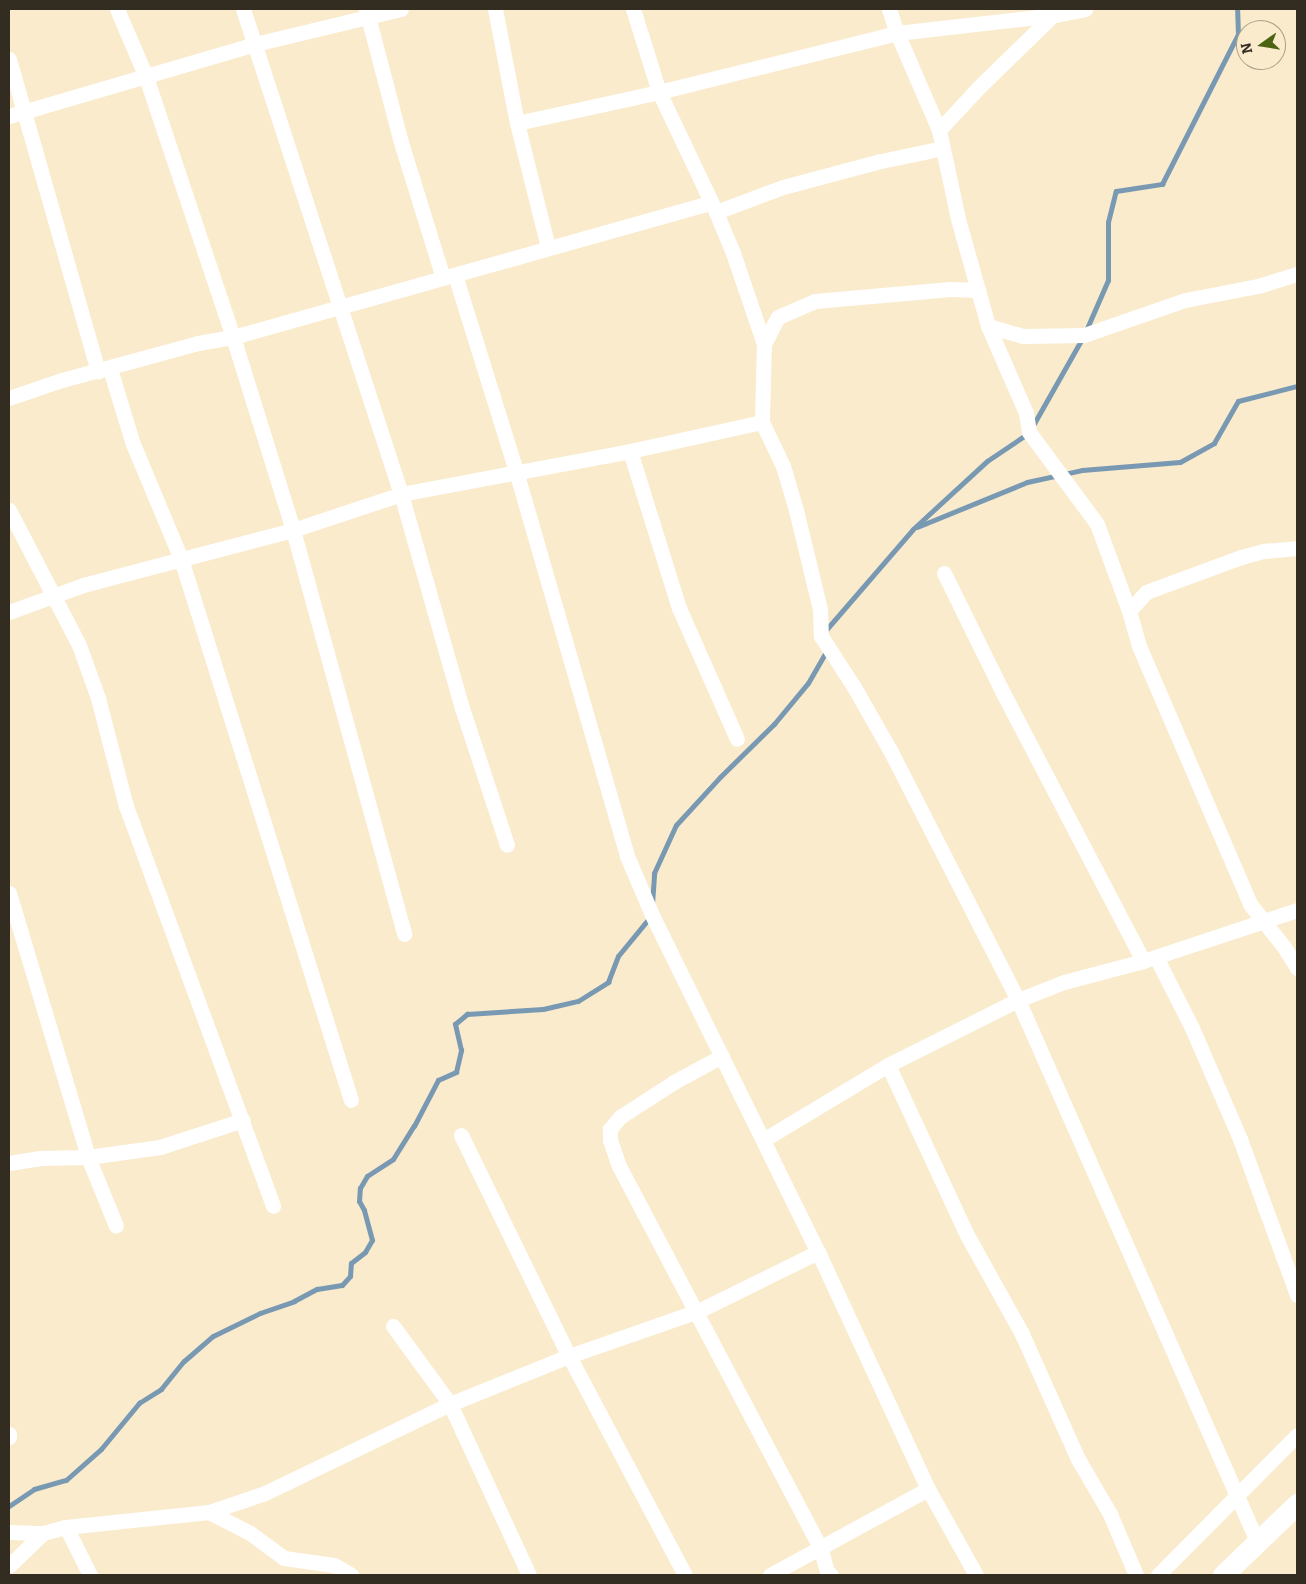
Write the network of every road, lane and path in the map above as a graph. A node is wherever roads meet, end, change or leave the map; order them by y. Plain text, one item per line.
1 (117, 9) edge
2 (244, 9) edge
3 (401, 9) edge
4 (495, 9) edge
5 (633, 9) edge
6 (889, 9) edge
7 (1085, 9) edge
8 (366, 12) edge
9 (1056, 12) edge
10 (897, 33) junction
11 (255, 44) junction
12 (9, 59) edge
13 (146, 77) junction
14 (659, 92) junction
15 (24, 112) junction
16 (9, 116) edge
17 (517, 123) junction
18 (939, 130) junction
19 (943, 148) junction
20 (713, 207) junction
21 (548, 247) junction
22 (1297, 274) edge
23 (449, 277) junction
24 (978, 290) junction
25 (339, 306) junction
26 (988, 326) junction
27 (233, 337) junction
28 (764, 344) junction
29 (104, 370) junction
30 (9, 398) edge
31 (762, 422) junction
32 (630, 451) junction
33 (516, 471) junction
34 (401, 494) junction
35 (9, 510) edge
36 (293, 530) junction
37 (1297, 548) edge
38 (181, 559) junction
39 (944, 573) dead end
40 (53, 597) junction
41 (1129, 611) junction
42 (9, 612) edge
43 (737, 739) dead end
44 (507, 845) dead end
45 (9, 893) edge
46 (1297, 910) edge
47 (1264, 922) junction
48 (404, 934) dead end
49 (1150, 959) junction
50 (1297, 968) edge
51 (1018, 1000) junction
52 (722, 1056) junction
53 (888, 1065) junction
54 (350, 1100) dead end
55 (243, 1120) junction
56 (461, 1135) dead end
57 (763, 1140) junction
58 (88, 1157) junction
59 (9, 1163) edge
60 (273, 1206) dead end
61 (116, 1226) dead end
62 (818, 1252) junction
63 (1297, 1295) edge
64 (698, 1312) junction
65 (393, 1326) dead end
66 (569, 1356) junction
67 (450, 1404) junction
68 (1297, 1435) edge
69 (928, 1489) junction
70 (1236, 1494) junction
71 (1297, 1504) edge
72 (209, 1512) junction
73 (66, 1527) junction
74 (9, 1532) edge
75 (42, 1533) junction
76 (1257, 1541) junction
77 (820, 1547) junction
78 (9, 1566) edge
79 (90, 1575) edge
80 (351, 1575) edge
81 (529, 1575) edge
82 (685, 1575) edge
83 (770, 1575) edge
84 (831, 1575) edge
85 (976, 1575) edge
86 (1136, 1575) edge
87 (1158, 1575) edge
88 (1223, 1575) edge

1 - 13 street
2 - 11 street
3 - 8 street
4 - 17 street
5 - 14 street
6 - 10 street
7 - 9 street
8 - 11 street
8 - 23 street
9 - 10 street
9 - 18 street
10 - 14 street
10 - 18 street
11 - 13 street
11 - 25 street
12 - 15 street
13 - 15 street
13 - 27 street
14 - 17 street
14 - 20 street
15 - 16 street
15 - 29 street
17 - 21 street
18 - 19 street
19 - 20 street
19 - 24 street
20 - 21 street
20 - 28 street
21 - 23 street
22 - 26 street
23 - 25 street
23 - 33 street
24 - 26 street
24 - 28 street
25 - 27 street
25 - 34 street
26 - 41 street
27 - 29 street
27 - 36 street
28 - 31 street
29 - 30 street
29 - 38 street
31 - 32 street
31 - 51 street
32 - 33 street
32 - 43 street
33 - 34 street
33 - 52 street
34 - 36 street
34 - 44 street
35 - 40 street
36 - 38 street
36 - 48 street
37 - 41 street
38 - 40 street
38 - 54 street
39 - 49 street
40 - 42 street
40 - 55 street
41 - 47 street
45 - 58 street
46 - 47 street
47 - 49 street
47 - 50 street
49 - 51 street
49 - 63 street
51 - 53 street
51 - 70 street
52 - 57 street
52 - 64 street
53 - 57 street
53 - 86 street
55 - 58 street
55 - 60 street
56 - 66 street
57 - 62 street
58 - 59 street
58 - 61 street
62 - 64 street
62 - 69 street
64 - 66 street
64 - 77 street
65 - 67 street
66 - 67 street
66 - 82 street
67 - 72 street
67 - 81 street
68 - 70 street
69 - 77 street
69 - 85 street
70 - 76 street
70 - 87 street
71 - 76 main road
72 - 73 street
72 - 80 street
73 - 75 street
73 - 79 street
74 - 75 street
75 - 78 street
76 - 88 main road
77 - 83 street
77 - 84 street

